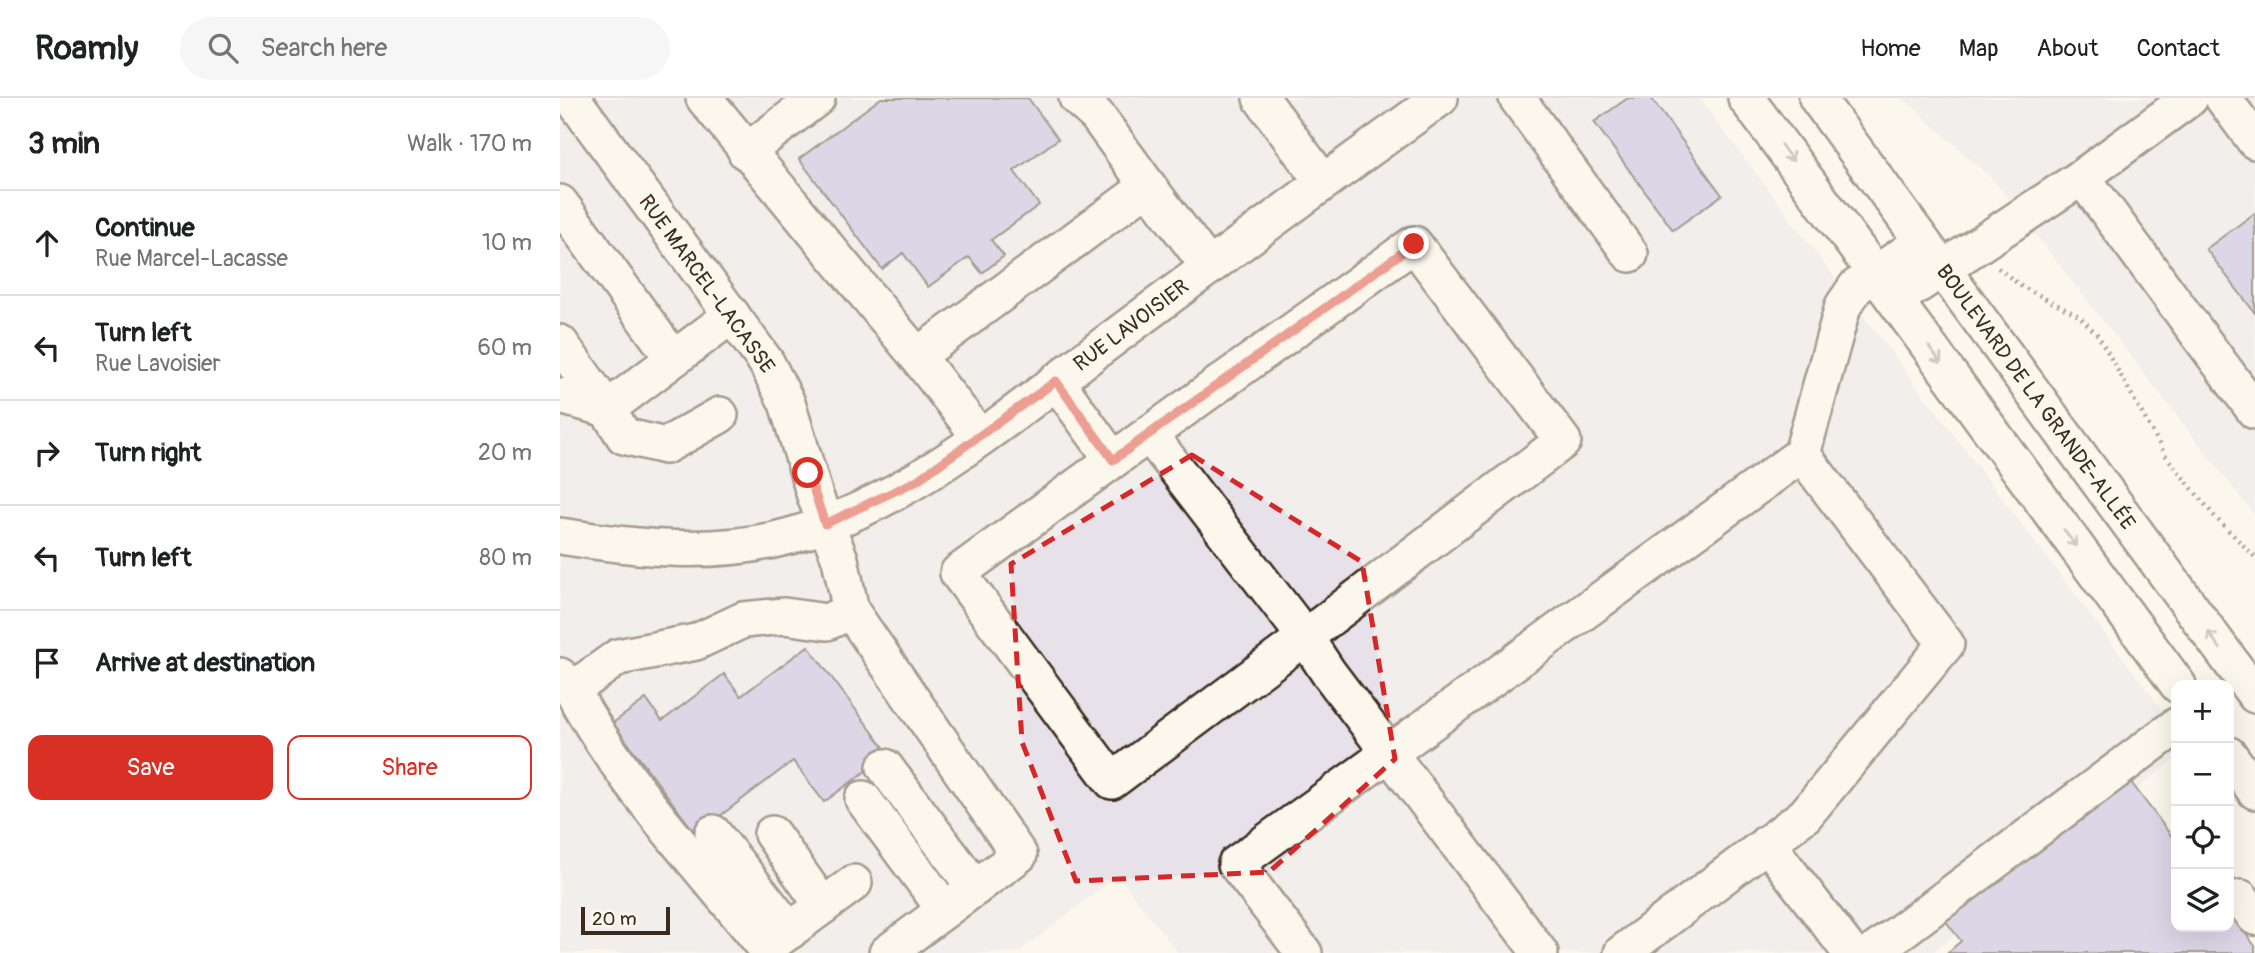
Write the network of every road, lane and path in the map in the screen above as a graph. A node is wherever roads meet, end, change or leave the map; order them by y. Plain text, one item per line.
1 (572, 98) edge
2 (704, 98) edge
3 (817, 98) edge
4 (1077, 98) edge
5 (1261, 98) edge
6 (1440, 98) edge
7 (1517, 98) edge
8 (1746, 98) edge
9 (1817, 98) edge
10 (2190, 98) edge
11 (2223, 98) edge
12 (2255, 141) edge
13 (746, 152) junction
14 (2082, 177) junction
15 (1323, 182) junction
16 (1147, 186) junction
17 (560, 203) edge
18 (1630, 254) dead end
19 (1931, 255) junction
20 (1209, 267) junction
21 (2002, 271) dead end
22 (1885, 286) junction
23 (732, 314) junction
24 (562, 349) edge
25 (917, 356) junction
26 (673, 358) junction
27 (1056, 381) junction
28 (560, 396) edge
29 (607, 410) junction
30 (2255, 411) edge
31 (720, 415) dead end
32 (1149, 434) junction
33 (980, 437) junction
34 (1802, 454) junction
35 (1113, 460) junction
36 (825, 524) junction
37 (560, 536) edge
38 (2255, 556) edge
39 (851, 611) junction
40 (1306, 637) junction
41 (2174, 680) edge
42 (566, 683) edge
43 (2241, 685) edge
44 (2171, 730) edge
45 (1390, 755) junction
46 (2234, 762) edge
47 (885, 767) dead end
48 (2255, 791) edge
49 (863, 799) dead end
50 (713, 833) dead end
51 (772, 834) dead end
52 (1768, 843) junction
53 (854, 883) dead end
54 (975, 888) junction
55 (824, 906) junction
56 (945, 910) junction
57 (790, 931) junction
58 (887, 953) edge
59 (1304, 953) edge
60 (1540, 953) edge
61 (1622, 953) edge
62 (1851, 953) edge
63 (1872, 953) edge

1 - 23 street, RUE MARCEL-LACASSE
2 - 13 street
3 - 13 street
4 - 16 street
5 - 15 street
6 - 15 street, RUE LAVOISIER
7 - 18 street
8 -> 22 street
9 - 19 street, BOULEVARD DE LA GRANDE-ALLÉE
10 - 14 street
11 - 12 street
13 - 25 street
14 - 19 street
14 - 30 street
15 - 20 street, RUE LAVOISIER
16 - 20 street
16 - 25 street
17 - 26 street
19 - 22 street
43 -> 19 street, BOULEVARD DE LA GRANDE-ALLÉE
20 - 27 street, RUE LAVOISIER
21 - 38 path
22 - 34 street
22 -> 41 street
23 - 26 street
23 - 36 street, RUE MARCEL-LACASSE
24 - 29 street
25 - 33 street
26 - 29 street
27 - 33 street, RUE LAVOISIER
27 - 35 street
28 - 29 street
29 - 31 street
32 - 35 street
32 - 40 street
32 - 40 street
33 - 36 street, RUE LAVOISIER
34 - 45 street
34 - 52 street
35 - 40 street
36 - 37 street, RUE LAVOISIER
36 - 39 street, RUE MARCEL-LACASSE
39 - 42 street
39 - 54 street
40 - 45 street
42 - 57 street
44 - 63 street
45 - 59 street
45 - 60 street
46 - 48 street
47 - 54 street
49 - 56 street
50 - 57 street
51 - 55 street
52 - 61 street
52 - 62 street
53 - 55 street
54 - 56 street
55 - 57 street
56 - 58 street

